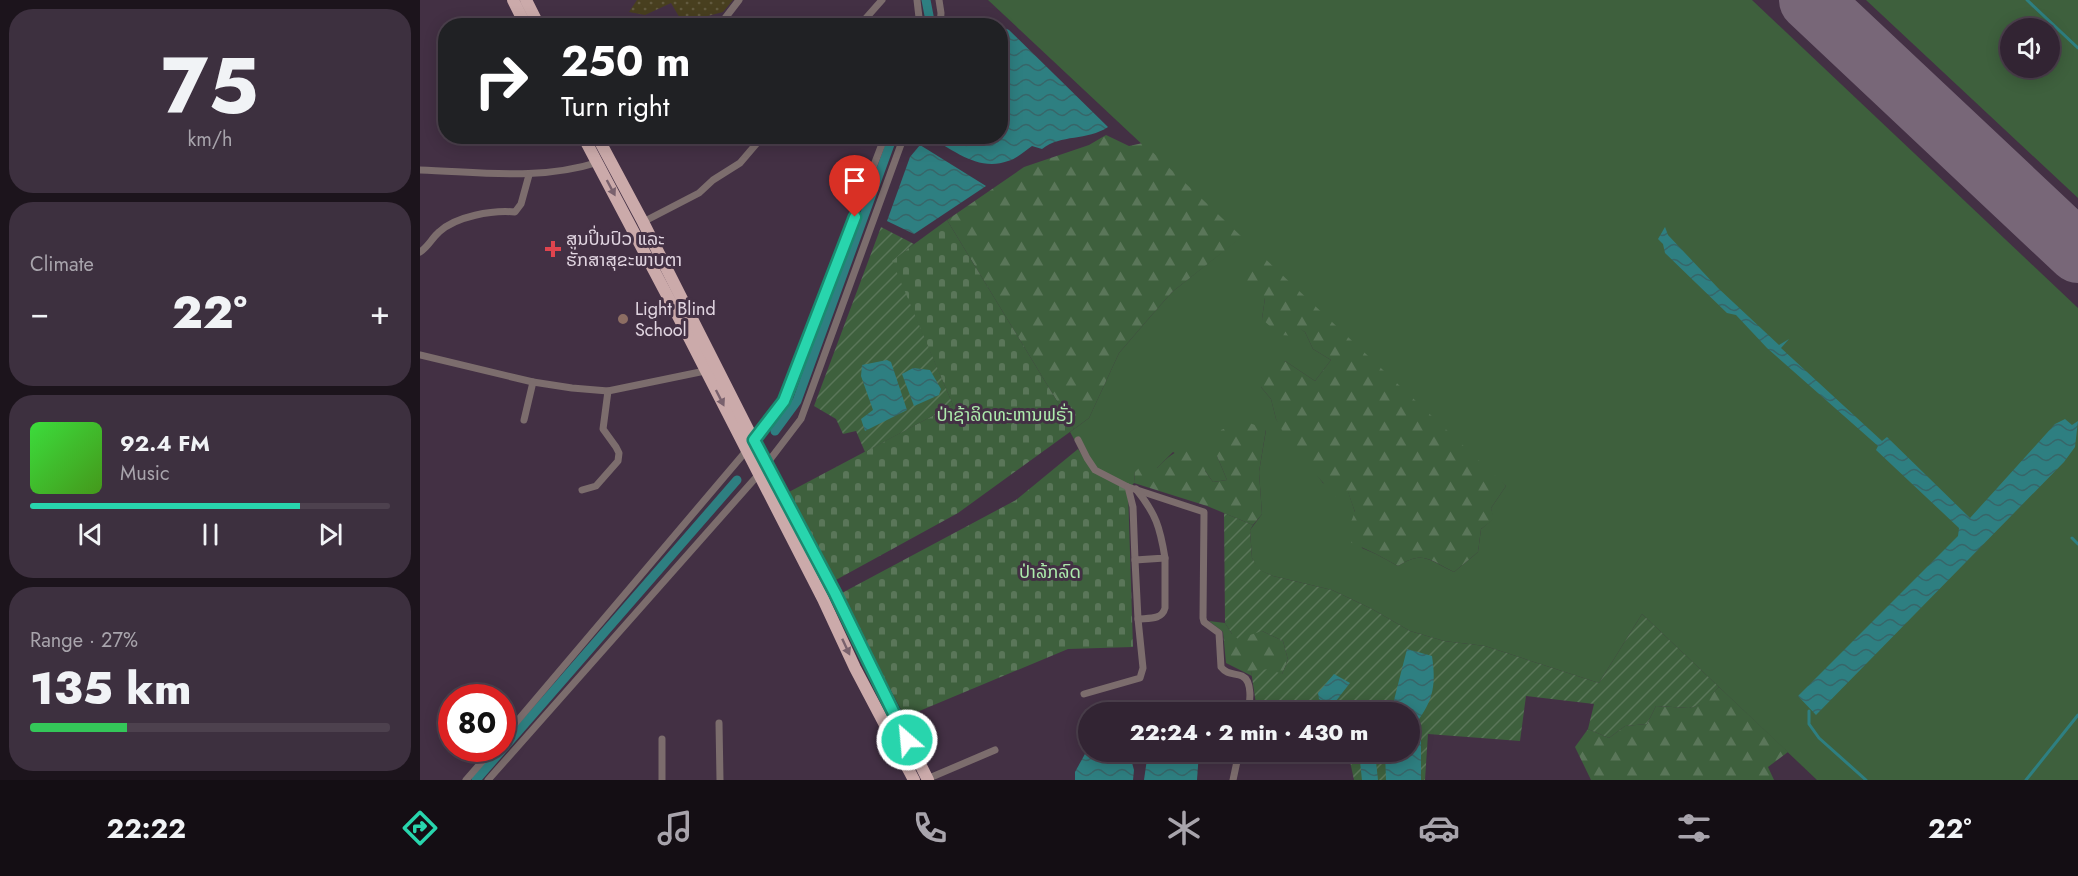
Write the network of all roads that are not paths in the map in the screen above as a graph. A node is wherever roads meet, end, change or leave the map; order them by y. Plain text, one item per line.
1 (513, 0) edge
2 (526, 0) edge
3 (739, 0) edge
4 (882, 0) edge
5 (917, 0) edge
6 (939, 0) edge
7 (522, 18) edge
8 (535, 18) edge
9 (724, 18) edge
10 (867, 18) edge
11 (919, 18) edge
12 (941, 18) edge
13 (590, 144) edge
14 (599, 144) edge
15 (756, 144) edge
16 (882, 144) edge
17 (901, 144) edge
18 (603, 160) junction
19 (420, 170) edge
20 (529, 175) junction
21 (643, 222) junction
22 (420, 252) edge
23 (420, 355) edge
24 (705, 371) junction
25 (533, 382) junction
26 (608, 391) junction
27 (524, 420) dead end
28 (1078, 440) dead end
29 (750, 445) junction
30 (763, 470) junction
31 (1132, 488) junction
32 (582, 490) dead end
33 (1165, 558) junction
34 (1135, 560) junction
35 (1138, 619) junction
36 (1084, 694) dead end
37 (1248, 702) edge
38 (516, 723) edge
39 (719, 723) dead end
40 (662, 739) dead end
41 (994, 750) dead end
42 (482, 762) edge
43 (1237, 762) edge
44 (927, 779) edge
45 (466, 780) edge
46 (488, 780) edge
47 (662, 780) edge
48 (720, 780) edge
49 (914, 780) edge
50 (1233, 780) edge

1 - 7 highway
2 - 8 highway
3 - 9 street
4 - 10 street
5 - 11 street
6 - 12 street
13 - 18 highway
14 - 18 highway
15 - 21 street
16 - 29 street
17 - 30 street
18 - 20 street
18 - 21 highway
18 -> 24 highway
19 - 20 street
20 - 22 street
21 - 29 highway
23 - 25 street
24 - 26 street
24 -> 29 highway
25 - 26 street
25 - 27 street
26 - 32 street
28 - 31 street
29 - 30 highway
29 - 38 street
30 - 44 highway
30 - 46 street
30 -> 49 highway
31 - 33 street
31 - 34 street
31 - 37 street
33 - 34 street
33 - 35 street
34 - 35 street
35 - 36 street
39 - 48 street
40 - 47 street
41 - 44 street
42 - 45 street
43 - 50 street

